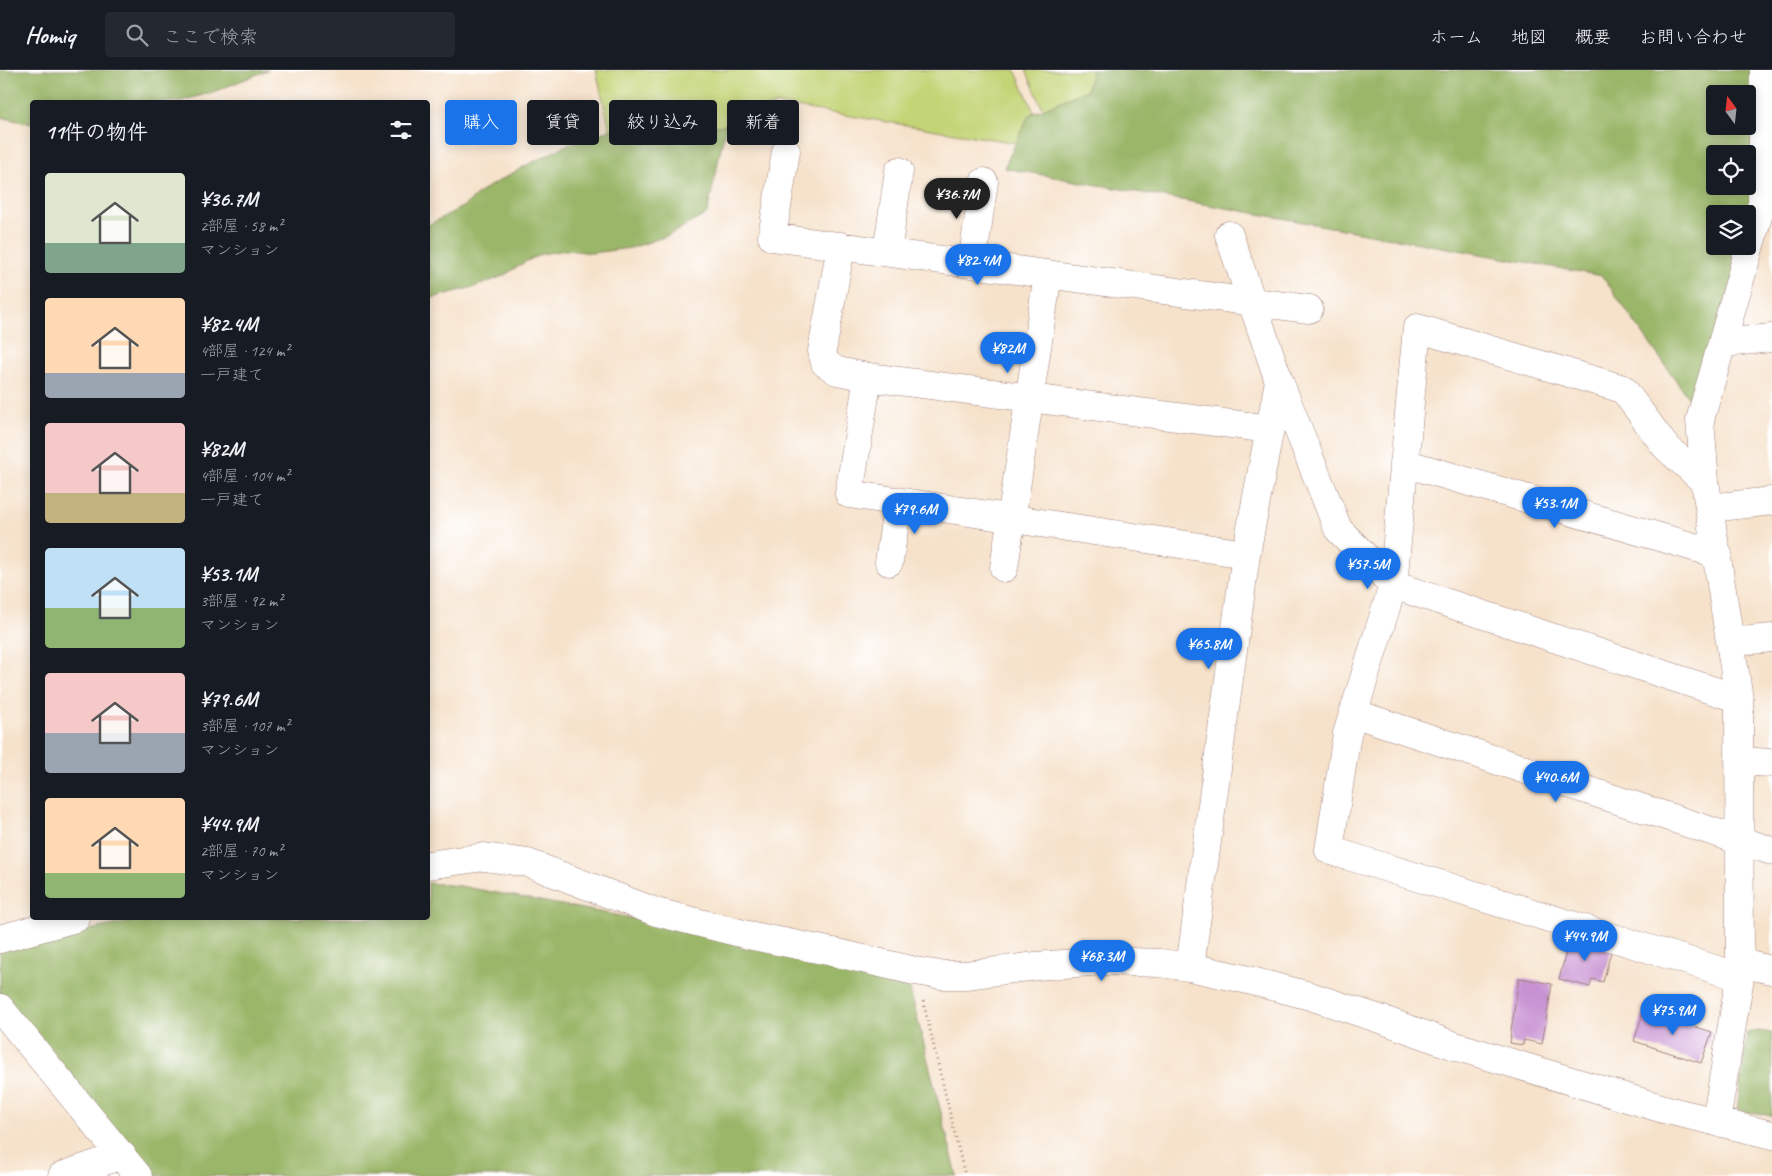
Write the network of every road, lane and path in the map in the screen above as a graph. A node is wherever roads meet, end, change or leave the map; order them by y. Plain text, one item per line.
1 (1764, 70) edge
2 (786, 151) dead end
3 (899, 171) dead end
4 (984, 182) dead end
5 (1767, 202) edge
6 (1229, 235) dead end
7 (841, 246) junction
8 (887, 252) junction
9 (972, 264) junction
10 (1048, 274) junction
11 (1252, 302) junction
12 (1308, 309) dead end
13 (1772, 338) edge
14 (1722, 343) junction
15 (868, 377) junction
16 (1278, 382) junction
17 (1030, 398) junction
18 (1270, 429) junction
19 (1404, 463) junction
20 (1708, 495) junction
21 (1772, 501) edge
22 (898, 502) junction
23 (1012, 518) junction
24 (1246, 554) junction
25 (1718, 554) junction
26 (889, 562) dead end
27 (1004, 568) dead end
28 (1393, 585) junction
29 (1772, 638) edge
30 (1731, 642) junction
31 (1739, 699) junction
32 (1353, 713) junction
33 (1739, 761) junction
34 (1772, 763) edge
35 (1740, 842) junction
36 (1772, 851) edge
37 (430, 865) edge
38 (69, 920) edge
39 (0, 940) edge
40 (1190, 967) junction
41 (1739, 970) junction
42 (1772, 970) edge
43 (915, 971) junction
44 (0, 1008) edge
45 (1716, 1122) junction
46 (1772, 1135) edge
47 (130, 1166) edge
48 (62, 1176) edge
49 (965, 1176) edge

1 - 5 street
2 - 7 street
3 - 8 street
4 - 9 street
5 - 14 street
6 - 11 street
7 - 8 street
7 - 15 street
8 - 9 street
9 - 10 street
10 - 11 street
10 - 17 street
11 - 12 street
11 - 16 street
13 - 14 street
14 - 20 street
15 - 17 street
15 - 22 street
16 - 18 street
16 - 28 street
17 - 18 street
17 - 23 street
18 - 24 street
19 - 20 street
19 - 25 street
19 - 28 street
20 - 21 street
20 - 25 street
22 - 23 street
22 - 26 street
23 - 24 street
23 - 27 street
24 - 40 street
25 - 30 street
28 - 31 street
28 - 32 street
29 - 30 street
30 - 31 street
31 - 33 street
32 - 35 street
32 - 41 street
33 - 34 street
33 - 35 street
35 - 36 street
35 - 41 street
37 - 43 street
38 - 39 street
40 - 43 street
40 - 45 street
41 - 42 street
41 - 45 street
43 - 49 path
44 - 47 street
45 - 46 street
47 - 48 street

